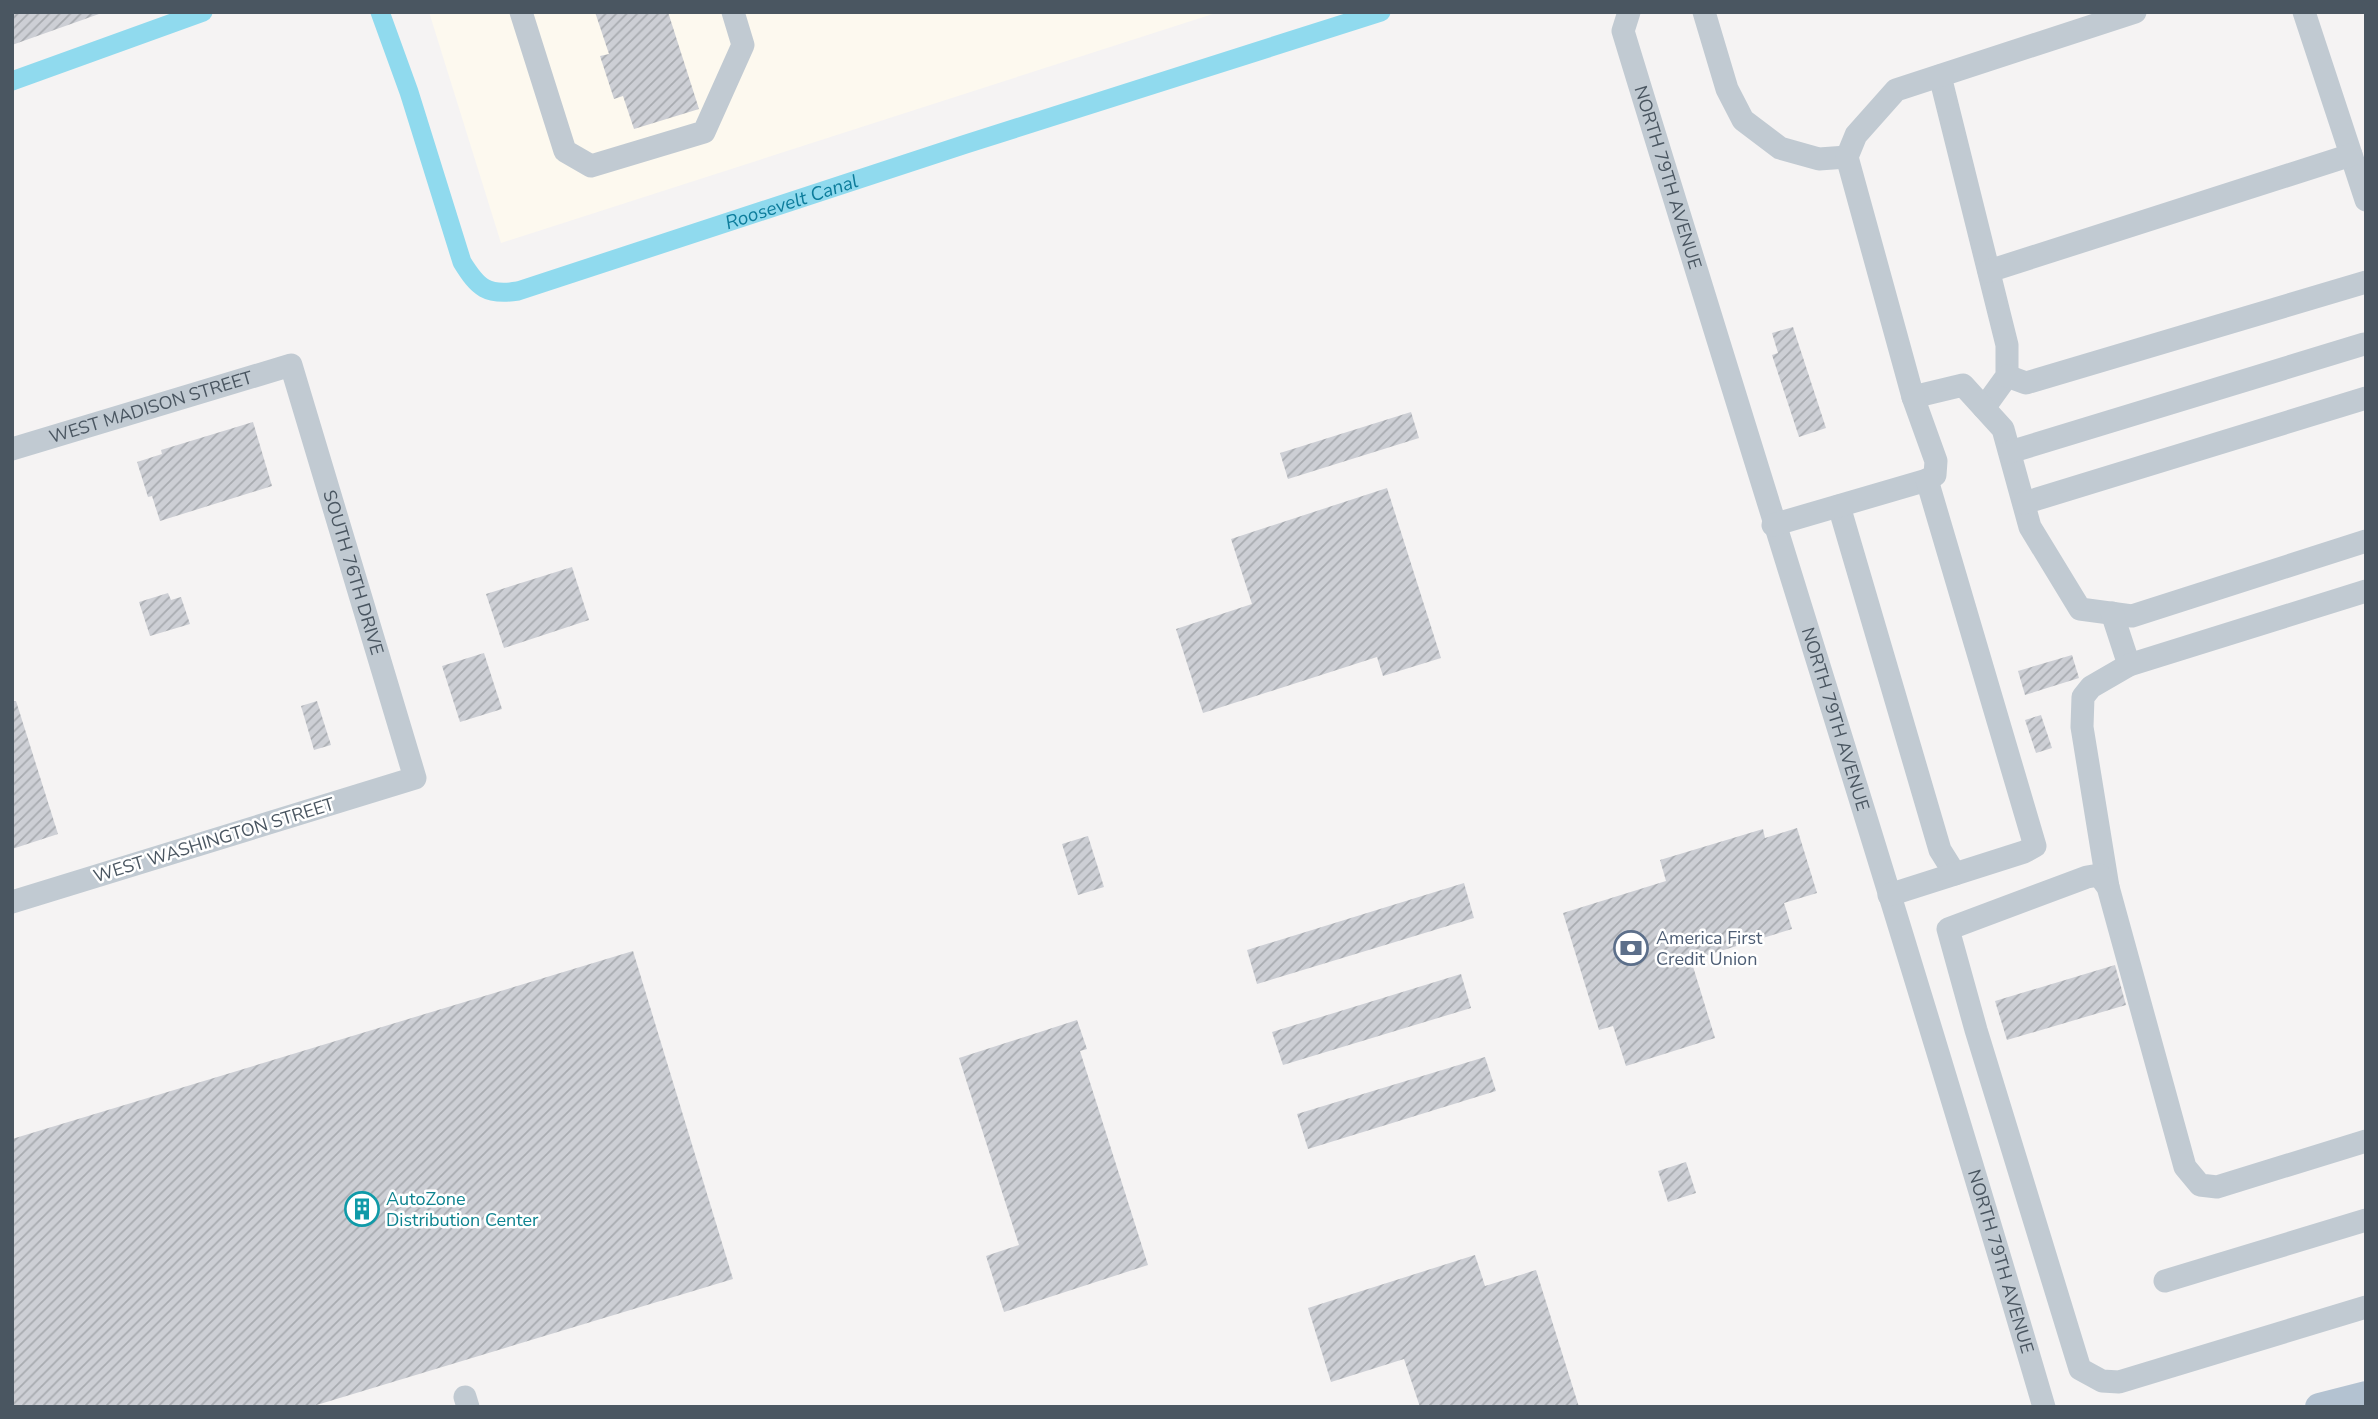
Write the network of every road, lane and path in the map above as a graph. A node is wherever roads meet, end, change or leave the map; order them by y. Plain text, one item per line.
1 (521, 12) edge
2 (733, 12) edge
3 (1704, 12) edge
4 (2135, 12) edge
5 (2304, 12) edge
6 (1626, 22) edge
7 (1940, 76) junction
8 (2351, 155) junction
9 (1847, 156) junction
10 (2366, 200) edge
11 (1989, 271) junction
12 (2366, 282) edge
13 (2365, 345) edge
14 (290, 365) joint
15 (2007, 376) junction
16 (1913, 397) junction
17 (2366, 398) edge
18 (1984, 408) junction
19 (12, 449) edge
20 (2010, 452) junction
21 (1927, 480) junction
22 (2024, 503) junction
23 (1839, 506) junction
24 (1773, 525) junction
25 (2366, 541) edge
26 (2366, 591) edge
27 (2112, 613) junction
28 (2129, 665) junction
29 (415, 778) joint
30 (1955, 874) junction
31 (2108, 887) junction
32 (1889, 895) junction
33 (12, 902) edge
34 (2366, 1141) edge
35 (2366, 1220) edge
36 (2165, 1281) dead end
37 (2366, 1307) edge
38 (2366, 1395) edge
39 (2044, 1407) edge
40 (2319, 1407) edge

1 - 2 street
3 - 9 street
4 - 7 street
5 - 8 street
6 - 24 street, NORTH 79TH AVENUE
7 - 9 street
7 - 11 street
8 - 10 street
8 - 11 street
9 - 16 street
11 - 15 street
12 - 15 street
13 - 20 street
14 - 19 street, WEST MADISON STREET
14 - 29 street, SOUTH 76TH DRIVE
15 - 18 street
16 - 18 street
16 - 21 street
17 - 22 street
18 - 20 street
20 - 22 street
21 - 23 street
21 - 30 street
22 - 27 street
23 - 24 street
23 - 30 street
24 - 32 street, NORTH 79TH AVENUE
25 - 27 street
26 - 28 street
27 - 28 street
28 - 31 street
29 - 33 street, WEST WASHINGTON STREET
30 - 32 street
31 - 34 street
31 - 37 street
32 - 39 street, NORTH 79TH AVENUE
35 - 36 street
38 - 40 main road

